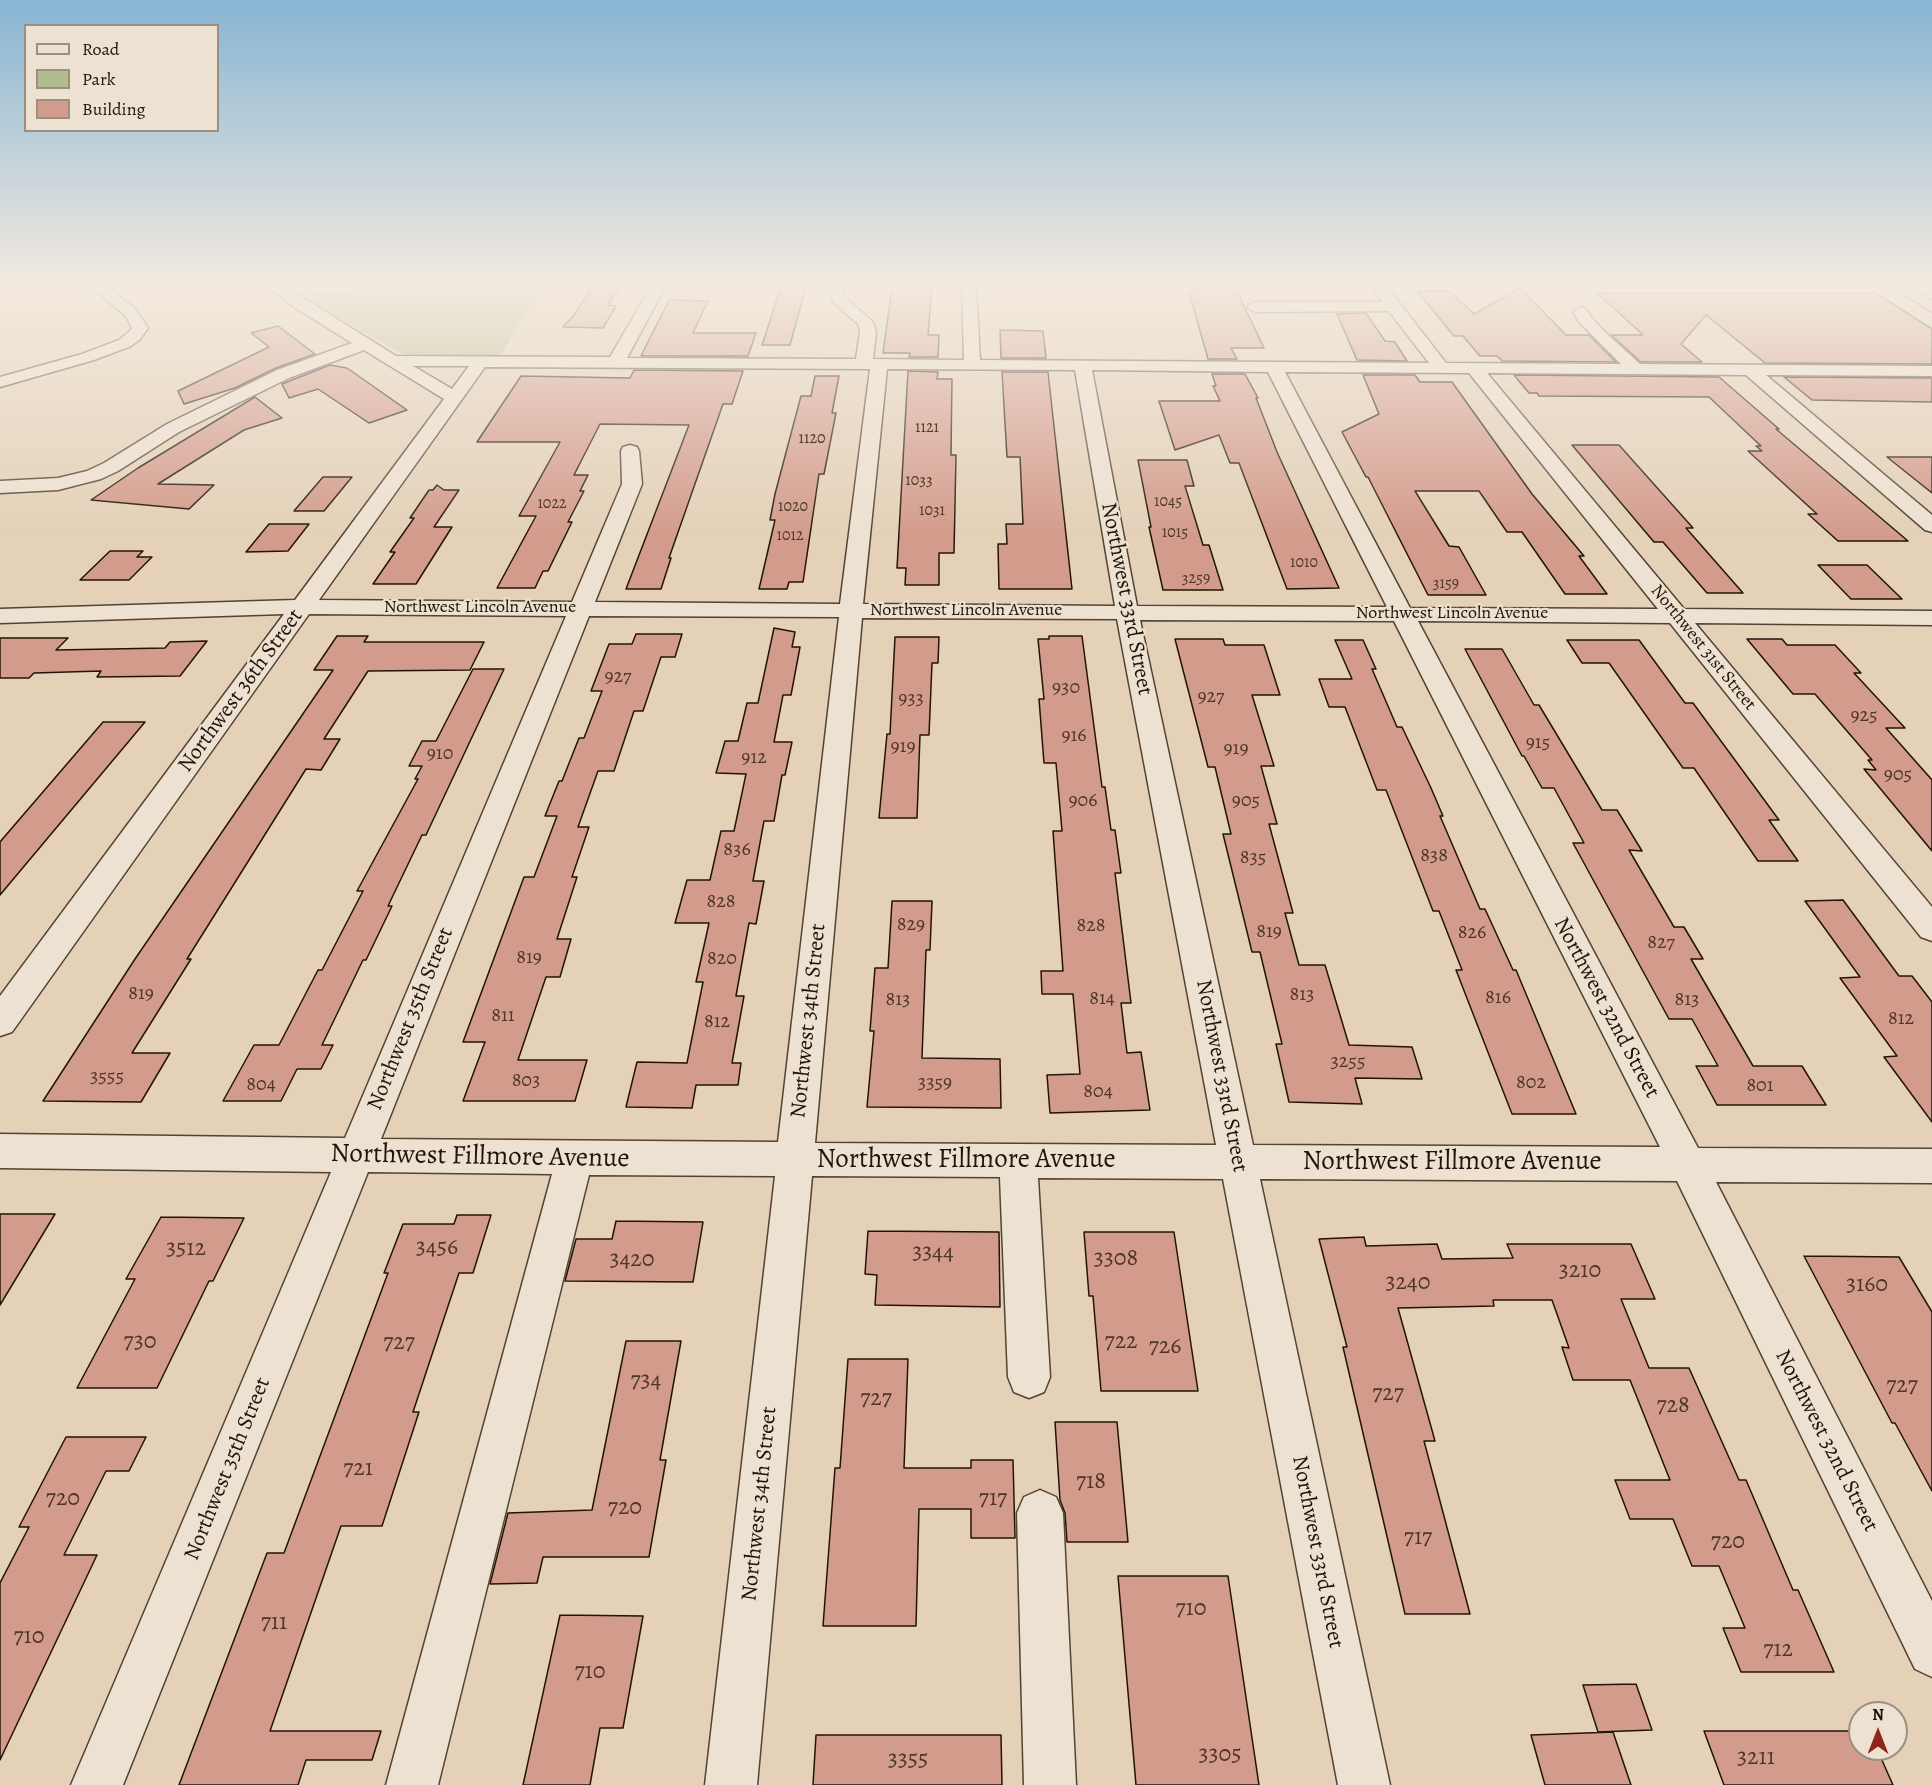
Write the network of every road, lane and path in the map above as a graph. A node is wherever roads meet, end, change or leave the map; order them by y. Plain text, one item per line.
1 (41, 370) edge
2 (293, 370) edge
3 (411, 370) edge
4 (474, 370) edge
5 (870, 370) edge
6 (1084, 370) edge
7 (1276, 370) edge
8 (1476, 370) edge
9 (1750, 370) edge
10 (1805, 370) edge
11 (1932, 371) edge
12 (0, 382) edge
13 (454, 398) junction
14 (630, 451) dead end
15 (0, 487) edge
16 (1932, 526) edge
17 (302, 607) junction
18 (581, 609) junction
19 (851, 610) junction
20 (1127, 612) junction
21 (1401, 614) junction
22 (1676, 615) junction
23 (0, 616) edge
24 (1932, 618) edge
25 (1932, 929) edge
26 (0, 1022) edge
27 (0, 1151) edge
28 (355, 1155) junction
29 (575, 1158) junction
30 (795, 1159) junction
31 (1018, 1161) junction
32 (1238, 1162) junction
33 (1687, 1163) junction
34 (1932, 1166) edge
35 (1029, 1377) dead end
36 (1040, 1513) dead end
37 (1932, 1652) edge
38 (97, 1785) edge
39 (412, 1785) edge
40 (731, 1785) edge
41 (1050, 1785) edge
42 (1364, 1785) edge

1 - 12 street
2 - 15 street
3 - 13 street
4 - 13 street, Northwest 36th Street
5 - 19 street, Northwest 34th Street
6 - 20 street, Northwest 33rd Street
7 - 21 street, Northwest 32nd Street
8 - 22 street, Northwest 31st Street
9 - 16 street
10 - 11 street
13 - 17 street, Northwest 36th Street
14 - 18 street, Northwest 35th Street
17 - 18 street, Northwest Lincoln Avenue
17 - 23 street, Northwest Lincoln Avenue
17 - 26 street, Northwest 36th Street
18 - 19 street, Northwest Lincoln Avenue
18 - 28 street, Northwest 35th Street
19 - 20 street, Northwest Lincoln Avenue
19 - 30 street, Northwest 34th Street
20 - 21 street, Northwest Lincoln Avenue
20 - 32 street, Northwest 33rd Street
21 - 22 street, Northwest Lincoln Avenue
21 - 33 street, Northwest 32nd Street
22 - 24 street, Northwest Lincoln Avenue
22 - 25 street, Northwest 31st Street
27 - 28 street, Northwest Fillmore Avenue
28 - 29 street, Northwest Fillmore Avenue
28 - 38 street, Northwest 35th Street
29 - 30 street, Northwest Fillmore Avenue
29 - 39 street
30 - 31 street, Northwest Fillmore Avenue
30 - 40 street, Northwest 34th Street
31 - 32 street, Northwest Fillmore Avenue
31 - 35 street
32 - 33 street, Northwest Fillmore Avenue
32 - 42 street, Northwest 33rd Street
33 - 34 street, Northwest Fillmore Avenue
33 - 37 street, Northwest 32nd Street
36 - 41 street

